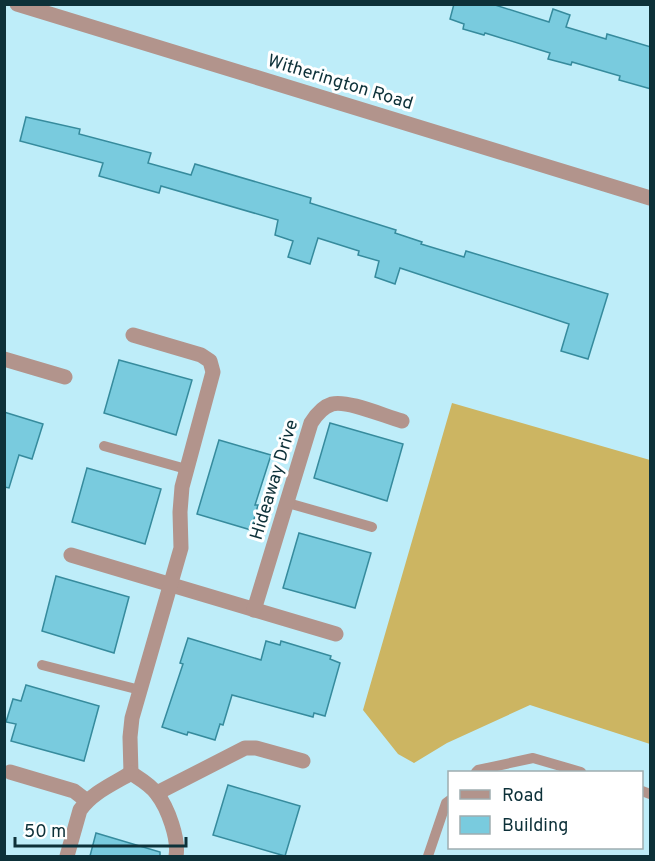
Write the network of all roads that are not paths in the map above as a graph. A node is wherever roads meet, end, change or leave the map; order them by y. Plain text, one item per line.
1 (17, 4) edge
2 (651, 198) edge
3 (134, 335) dead end
4 (4, 359) edge
5 (65, 376) dead end
6 (402, 421) dead end
7 (104, 446) dead end
8 (186, 469) junction
9 (288, 502) junction
10 (372, 527) dead end
11 (71, 555) dead end
12 (169, 584) junction
13 (254, 610) junction
14 (336, 634) dead end
15 (42, 665) dead end
16 (140, 690) junction
17 (303, 761) dead end
18 (477, 771) edge
19 (578, 771) edge
20 (10, 772) dead end
21 (131, 773) junction
22 (157, 793) junction
23 (87, 801) junction
24 (448, 802) edge
25 (68, 856) edge
26 (179, 856) edge
27 (428, 856) edge

1 - 2 street, Witherington Road
3 - 8 street
4 - 5 street
6 - 9 street, Hideaway Drive
7 - 8 lane
8 - 12 street
9 - 10 lane
9 - 13 street, Hideaway Drive
11 - 12 street
12 - 13 street
12 - 16 street
13 - 14 street
15 - 16 lane
16 - 21 street
17 - 22 street
18 - 19 lane
20 - 23 street
21 - 22 street
21 - 23 street
22 - 26 street
23 - 25 street
24 - 27 lane

